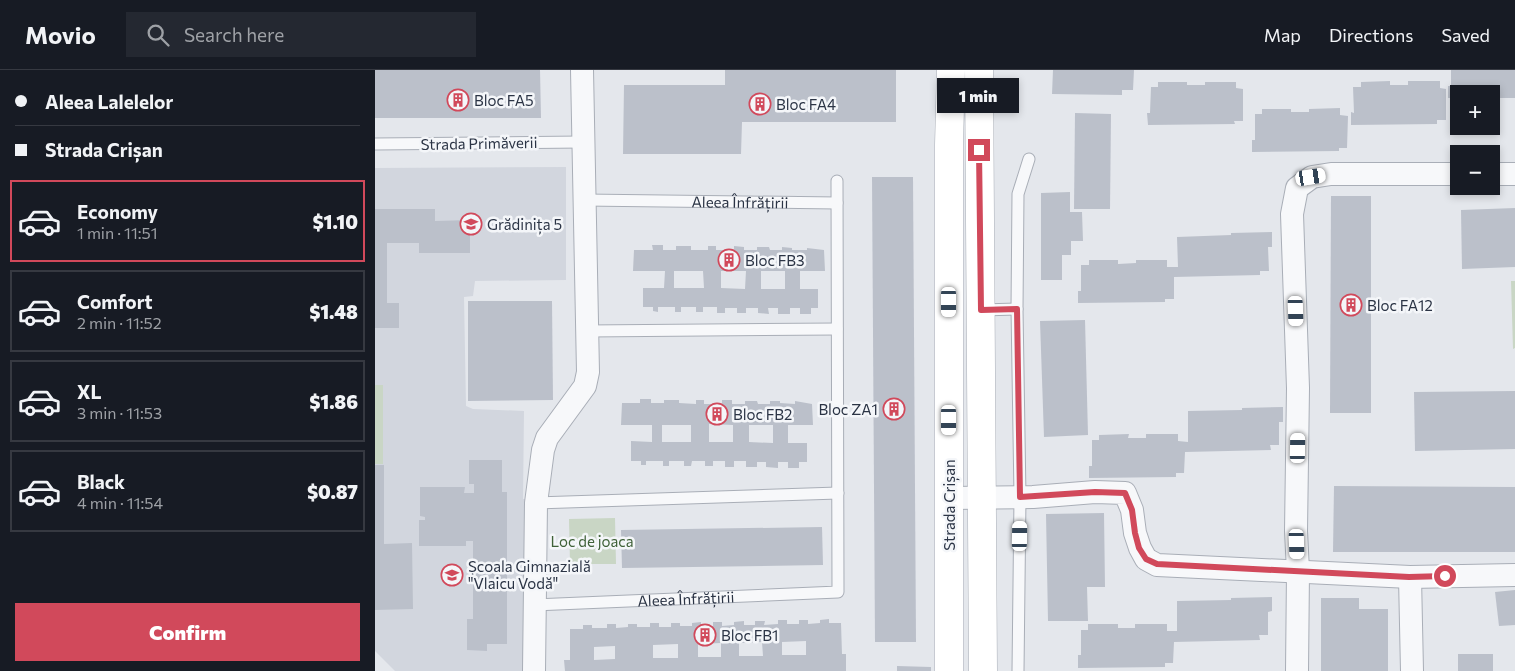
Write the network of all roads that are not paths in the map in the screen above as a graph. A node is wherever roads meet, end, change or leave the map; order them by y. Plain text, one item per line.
1 (582, 70) edge
2 (951, 70) edge
3 (979, 70) edge
4 (583, 142) junction
5 (375, 144) edge
6 (1029, 159) dead end
7 (1450, 174) edge
8 (1500, 174) edge
9 (1515, 174) edge
10 (837, 181) dead end
11 (584, 200) junction
12 (837, 203) junction
13 (1017, 309) junction
14 (981, 310) junction
15 (837, 329) junction
16 (587, 331) junction
17 (838, 493) junction
18 (1020, 497) junction
19 (949, 498) junction
20 (981, 498) junction
21 (536, 503) junction
22 (1298, 571) junction
23 (1515, 575) edge
24 (1409, 577) junction
25 (534, 605) junction
26 (534, 671) edge
27 (949, 671) edge
28 (983, 671) edge
29 (1018, 671) edge
30 (1297, 671) edge
31 (1412, 671) edge

1 - 4 street
2 - 19 main road, Strada Crișan
3 - 14 main road
4 - 5 lane, Strada Primăverii
4 - 11 street
6 - 13 lane
7 - 22 street
8 - 9 street
10 - 12 lane
11 - 12 lane, Aleea Înfrățirii
11 - 16 street
12 - 15 lane
13 - 14 lane
13 - 18 lane
14 - 20 main road
15 - 16 lane
15 - 17 lane
16 - 21 street
17 - 21 lane
17 - 25 lane, Aleea Înfrățirii
18 - 20 street
18 - 22 street
18 - 29 lane
19 - 20 street
19 - 27 main road, Strada Crișan
20 - 28 main road
21 - 25 street
22 - 24 street
22 - 30 street
23 - 24 street
24 - 31 street
25 - 26 street

